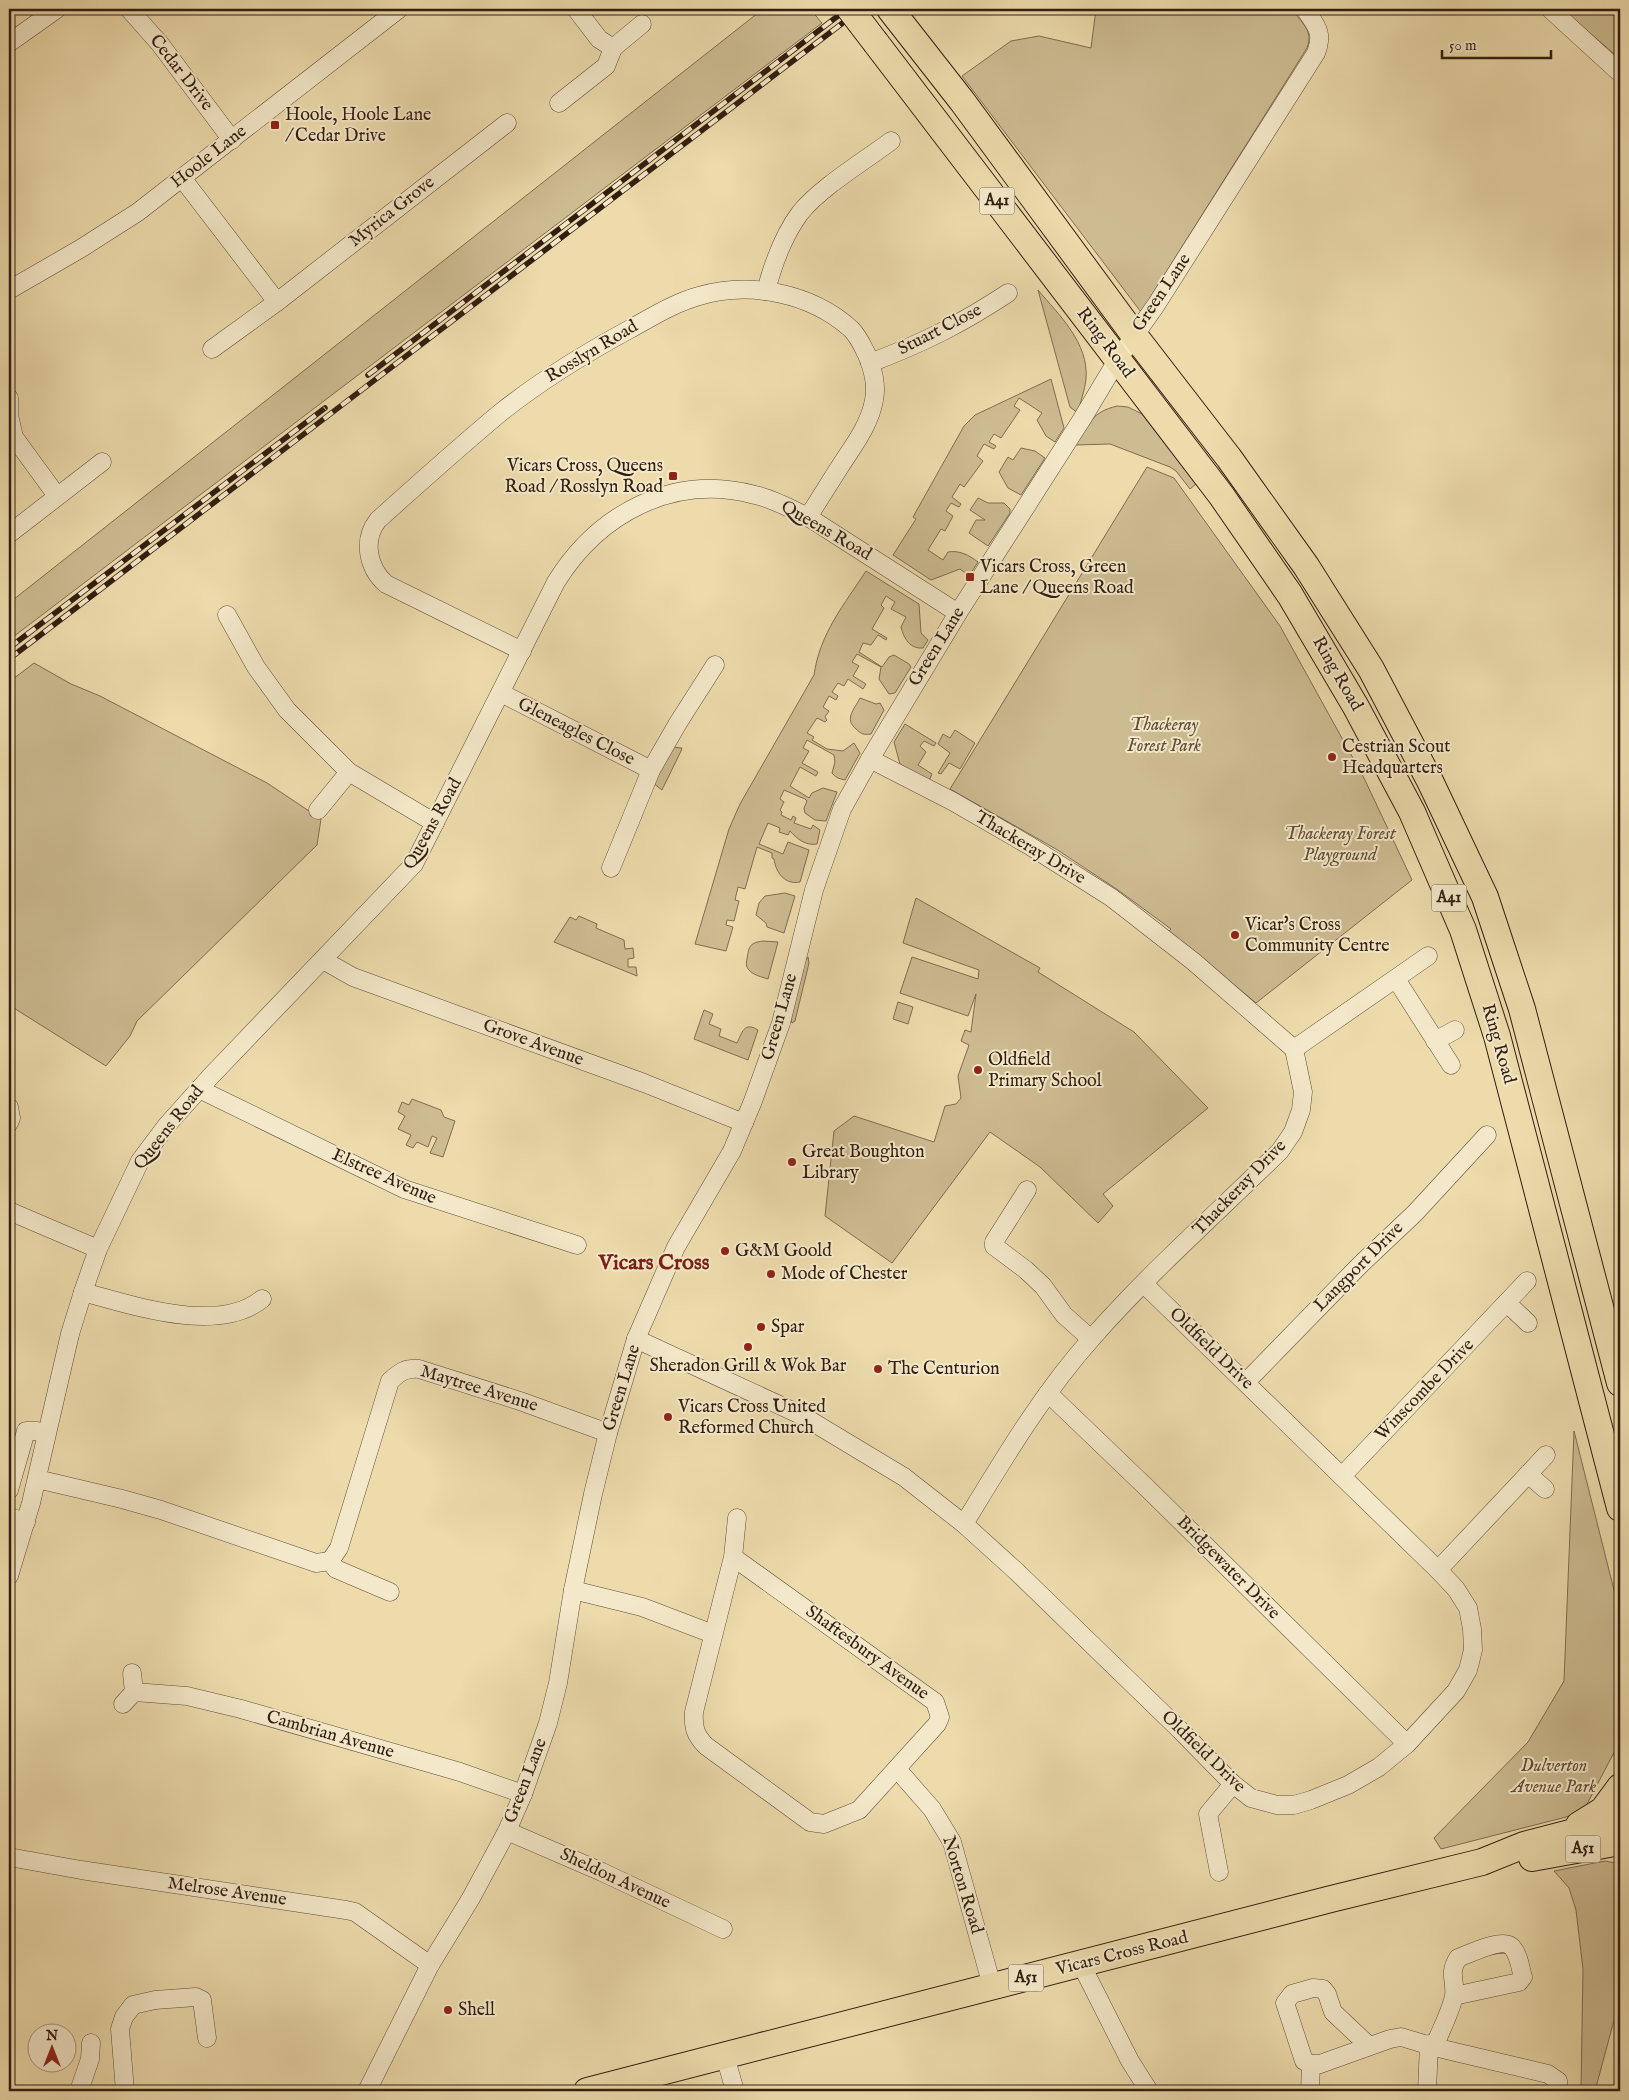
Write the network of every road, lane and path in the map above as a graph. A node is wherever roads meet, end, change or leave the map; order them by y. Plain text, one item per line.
1 (57, 9) edge
2 (130, 9) edge
3 (399, 9) edge
4 (576, 9) edge
5 (850, 9) edge
6 (1305, 9) edge
7 (1550, 9) edge
8 (896, 16) edge
9 (642, 24) dead end
10 (9, 42) edge
11 (613, 48) junction
12 (1620, 73) edge
13 (559, 103) dead end
14 (507, 123) dead end
15 (232, 140) junction
16 (891, 142) dead end
17 (182, 178) junction
18 (9, 290) edge
19 (766, 290) junction
20 (1008, 293) dead end
21 (277, 302) junction
22 (1134, 335) junction
23 (212, 349) dead end
24 (1118, 360) junction
25 (870, 363) junction
26 (9, 398) edge
27 (102, 462) dead end
28 (57, 496) junction
29 (808, 518) junction
30 (9, 534) edge
31 (958, 613) junction
32 (227, 615) dead end
33 (522, 651) junction
34 (715, 665) dead end
35 (500, 693) junction
36 (870, 759) junction
37 (651, 770) junction
38 (349, 772) junction
39 (318, 810) dead end
40 (435, 823) junction
41 (612, 868) dead end
42 (1428, 956) dead end
43 (323, 960) junction
44 (1396, 979) junction
45 (1455, 1030) dead end
46 (1436, 1041) junction
47 (1294, 1049) junction
48 (1451, 1065) dead end
49 (199, 1089) junction
50 (9, 1107) edge
51 (744, 1123) junction
52 (9, 1124) edge
53 (1487, 1136) dead end
54 (1027, 1190) dead end
55 (9, 1210) edge
56 (577, 1245) dead end
57 (98, 1249) junction
58 (1527, 1281) dead end
59 (1144, 1284) junction
60 (83, 1292) junction
61 (262, 1299) dead end
62 (1507, 1303) junction
63 (1528, 1323) dead end
64 (1091, 1338) junction
65 (636, 1339) junction
66 (1246, 1382) junction
67 (1620, 1383) edge
68 (1048, 1393) junction
69 (608, 1433) junction
70 (46, 1436) junction
71 (1546, 1455) dead end
72 (1528, 1474) junction
73 (1342, 1476) junction
74 (37, 1479) junction
75 (1545, 1489) dead end
76 (9, 1490) edge
77 (1620, 1508) edge
78 (14, 1518) edge
79 (738, 1518) dead end
80 (964, 1524) junction
81 (733, 1558) junction
82 (330, 1561) junction
83 (1438, 1570) junction
84 (9, 1576) edge
85 (573, 1590) junction
86 (390, 1592) dead end
87 (714, 1634) junction
88 (132, 1673) dead end
89 (1407, 1744) junction
90 (897, 1769) junction
91 (1233, 1784) junction
92 (1620, 1787) edge
93 (523, 1794) junction
94 (507, 1831) junction
95 (1561, 1835) junction
96 (1618, 1838) edge
97 (9, 1857) edge
98 (1482, 1862) junction
99 (1219, 1872) dead end
100 (723, 1929) dead end
101 (1081, 1964) junction
102 (430, 1966) junction
103 (992, 1986) junction
104 (1454, 1996) dead end
105 (207, 2038) dead end
106 (90, 2043) dead end
107 (1369, 2046) junction
108 (1431, 2046) junction
109 (725, 2056) junction
110 (1311, 2064) junction
111 (619, 2088) edge
112 (79, 2091) edge
113 (125, 2091) edge
114 (367, 2091) edge
115 (588, 2091) edge
116 (735, 2091) edge
117 (1149, 2091) edge
118 (1310, 2091) edge
119 (1427, 2091) edge
120 (1559, 2091) edge

1 - 10 street
2 - 15 street, Cedar Drive
3 - 15 street, Hoole Lane
4 - 11 street
5 - 24 highway, Ring Road / A41, bridge
6 - 22 street, Green Lane
7 - 12 street
8 - 22 highway, Ring Road / A41
9 - 11 street
11 - 13 street
14 - 21 street, Myrica Grove
15 - 17 street, Hoole Lane
16 - 19 street
17 - 18 street, Hoole Lane
17 - 21 street
19 - 25 street, Rosslyn Road
19 - 33 street, Rosslyn Road
20 - 25 street, Stuart Close
21 - 23 street, Myrica Grove
22 - 24 street, Green Lane
22 - 67 highway, Ring Road / A41
24 - 31 street, Green Lane
24 - 77 highway, Ring Road / A41
25 - 29 street, Rosslyn Road
26 - 28 street
27 - 28 street
28 - 30 street
29 - 31 street, Queens Road
29 - 33 street, Queens Road
31 - 36 street, Green Lane
32 - 38 street
33 - 35 street, Queens Road
34 - 37 street, Gleneagles Close
35 - 37 street, Gleneagles Close
35 - 40 street, Queens Road
36 - 47 street, Thackeray Drive
36 - 51 street, Green Lane
37 - 41 street, Gleneagles Close
38 - 39 street
38 - 40 street
40 - 43 street, Queens Road
42 - 44 street
43 - 49 street, Queens Road
43 - 51 street, Grove Avenue
44 - 46 street
44 - 47 street
45 - 46 street
46 - 48 street
47 - 59 street, Thackeray Drive
49 - 56 street, Elstree Avenue
49 - 57 street, Queens Road
50 - 52 street
51 - 65 street, Green Lane
53 - 66 street, Langport Drive
54 - 64 street
55 - 57 street
57 - 60 street, Queens Road
58 - 62 street, Winscombe Drive
59 - 64 street, Thackeray Drive
59 - 66 street, Oldfield Drive
60 - 61 street
60 - 70 street, Queens Road
62 - 63 street
62 - 73 street, Winscombe Drive
64 - 68 street, Thackeray Drive
65 - 69 street, Green Lane
65 - 80 street, Oldfield Drive
66 - 73 street, Oldfield Drive
68 - 80 street, Thackeray Drive
68 - 89 street, Bridgewater Drive
69 - 82 street, Maytree Avenue
69 - 85 street, Green Lane
70 - 74 street, Queens Road
70 - 76 street
71 - 72 street
72 - 75 street
72 - 83 street
73 - 83 street, Oldfield Drive
74 - 78 street, Queens Road
74 - 82 street
78 - 84 street, Queens Road
79 - 81 street, Shaftesbury Avenue
80 - 91 street, Oldfield Drive
81 - 87 street, Shaftesbury Avenue
81 - 90 street, Shaftesbury Avenue
82 - 86 street
83 - 89 street, Oldfield Drive
85 - 87 street
85 - 93 street, Green Lane
87 - 90 street, Shaftesbury Avenue
88 - 93 street, Cambrian Avenue
89 - 91 street, Oldfield Drive
90 - 103 street, Norton Road
91 - 99 street
92 - 95 highway
93 - 94 street, Green Lane
94 - 100 street, Sheldon Avenue
94 - 102 street, Green Lane
95 - 96 highway, Vicars Cross Road / A51
95 - 98 highway, Vicars Cross Road / A51
96 - 98 highway, Vicars Cross Road / A51
97 - 102 street, Melrose Avenue
98 - 101 highway, Vicars Cross Road / A51
101 - 103 highway, Vicars Cross Road / A51
101 - 117 street
102 - 114 street, Green Lane
103 - 109 highway, Vicars Cross Road / A51
104 - 108 street
105 - 113 street
106 - 112 street
107 - 108 street
107 - 110 street
107 - 110 street
108 - 119 street
108 - 120 street
109 - 111 highway, Vicars Cross Road / A51
109 - 116 street
110 - 118 street
111 - 115 highway, Vicars Cross Road / A51

